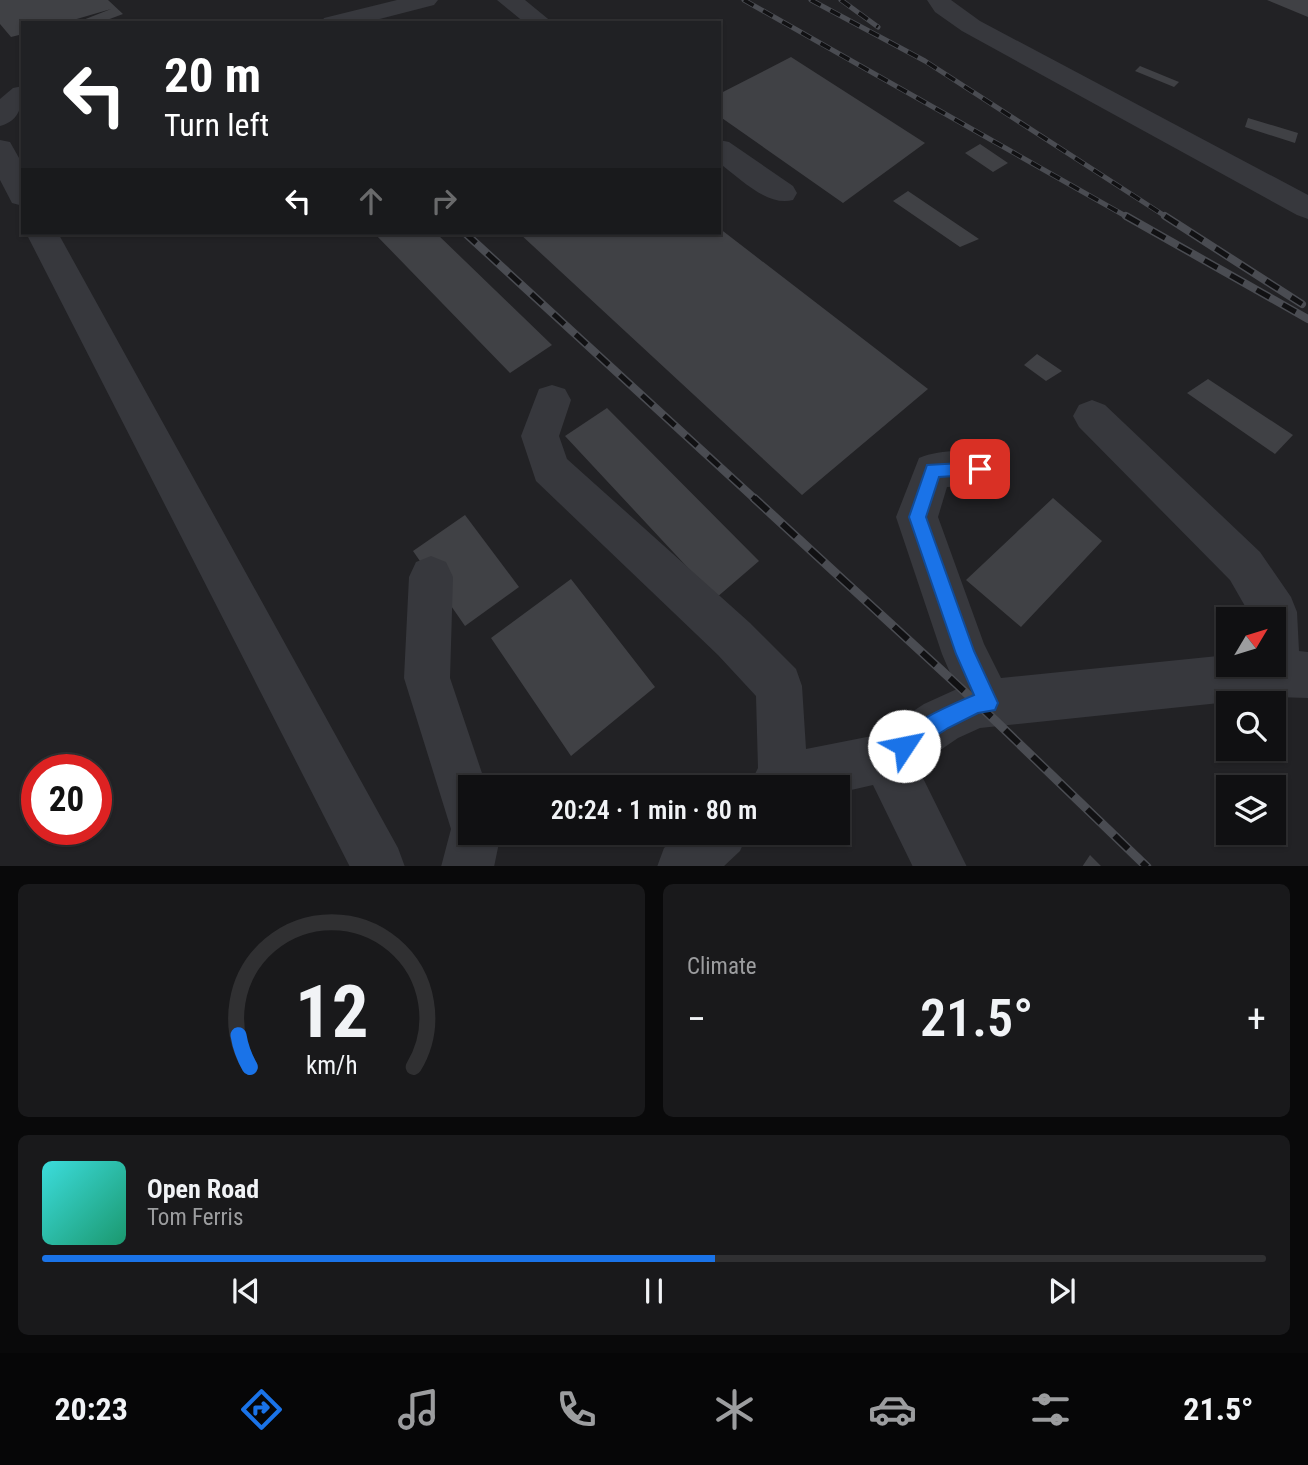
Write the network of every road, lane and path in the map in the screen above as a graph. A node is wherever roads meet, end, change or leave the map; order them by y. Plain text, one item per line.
1 (426, 0) edge
2 (509, 0) edge
3 (939, 0) edge
4 (340, 21) edge
5 (538, 21) edge
6 (21, 96) edge
7 (0, 117) edge
8 (0, 149) edge
9 (721, 150) edge
10 (21, 192) edge
11 (782, 193) dead end
12 (1308, 208) edge
13 (43, 235) edge
14 (552, 400) dead end
15 (1092, 416) dead end
16 (980, 469) dead end
17 (431, 577) dead end
18 (1292, 674) edge
19 (988, 703) junction
20 (886, 758) junction
21 (458, 775) edge
22 (778, 775) edge
23 (813, 775) edge
24 (472, 845) edge
25 (708, 845) edge
26 (379, 866) edge
27 (467, 866) edge
28 (683, 866) edge
29 (941, 866) edge

1 - 4 street
2 - 5 street
3 - 12 street
6 - 7 street
8 - 10 street
9 - 11 street
13 - 26 street
14 - 22 street
15 - 18 street
16 - 19 street
17 - 21 street
18 - 19 street
19 - 20 street
20 - 23 street
20 - 29 street
24 - 27 street
25 - 28 street

